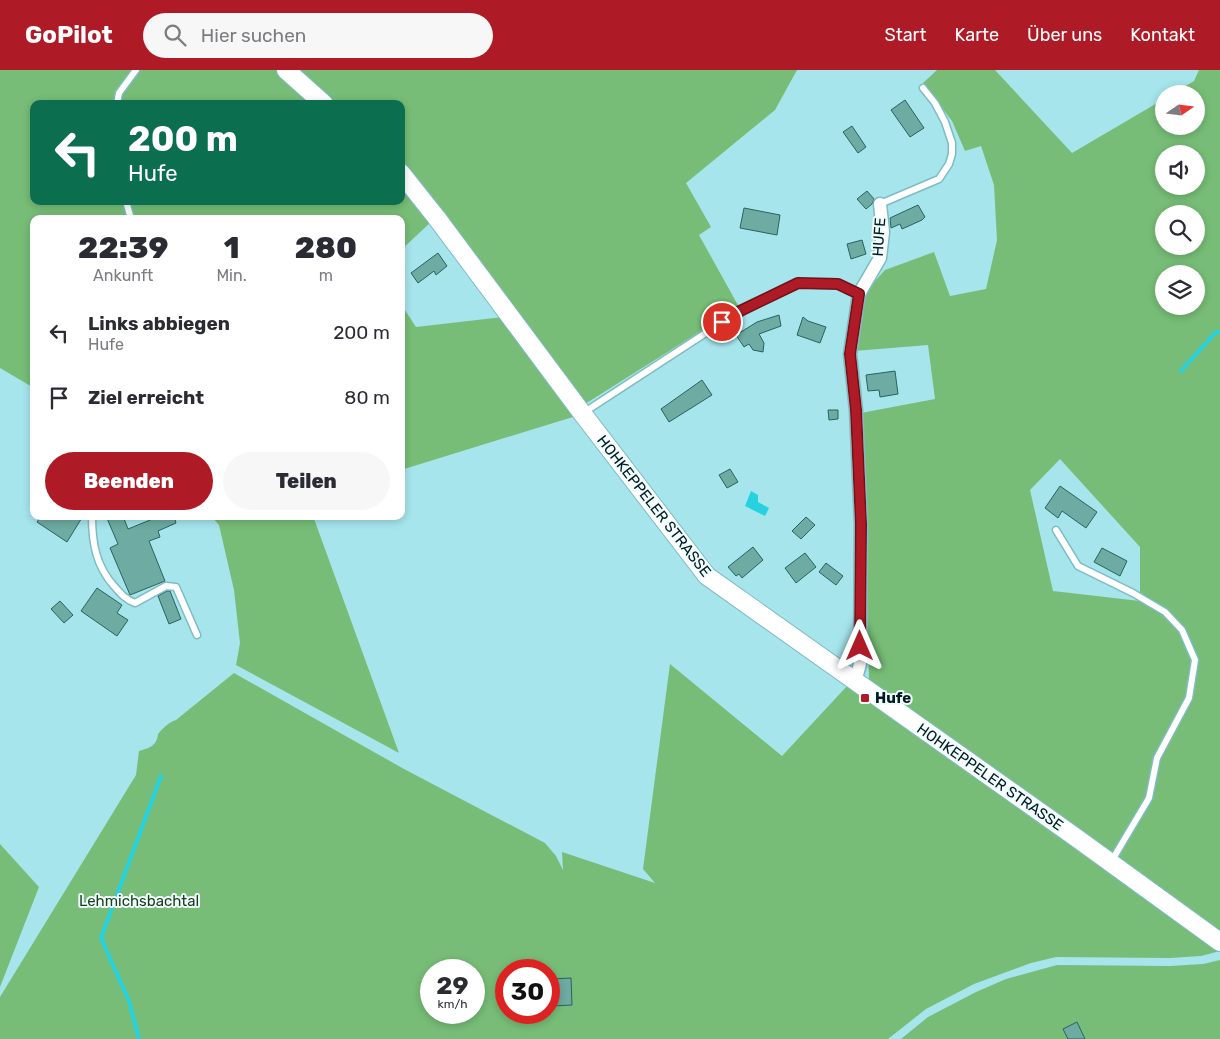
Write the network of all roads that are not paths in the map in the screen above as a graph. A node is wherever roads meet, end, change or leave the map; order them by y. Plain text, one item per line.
1 (136, 70) edge
2 (286, 70) edge
3 (922, 88) dead end
4 (118, 100) edge
5 (320, 100) edge
6 (405, 178) edge
7 (880, 204) joint
8 (859, 294) junction
9 (582, 413) junction
10 (92, 520) edge
11 (1056, 530) dead end
12 (197, 635) dead end
13 (855, 682) junction
14 (1110, 863) junction
15 (1220, 942) edge

1 - 4 lane
2 - 5 street
3 - 7 lane
6 - 9 street, HOHKEPPELER STRASSE
7 - 8 street, HUFE
8 - 9 lane
8 - 13 street, HUFE
9 - 13 street, HOHKEPPELER STRASSE
10 - 12 lane
11 - 14 lane
13 - 14 street, HOHKEPPELER STRASSE
14 - 15 street, HOHKEPPELER STRASSE

